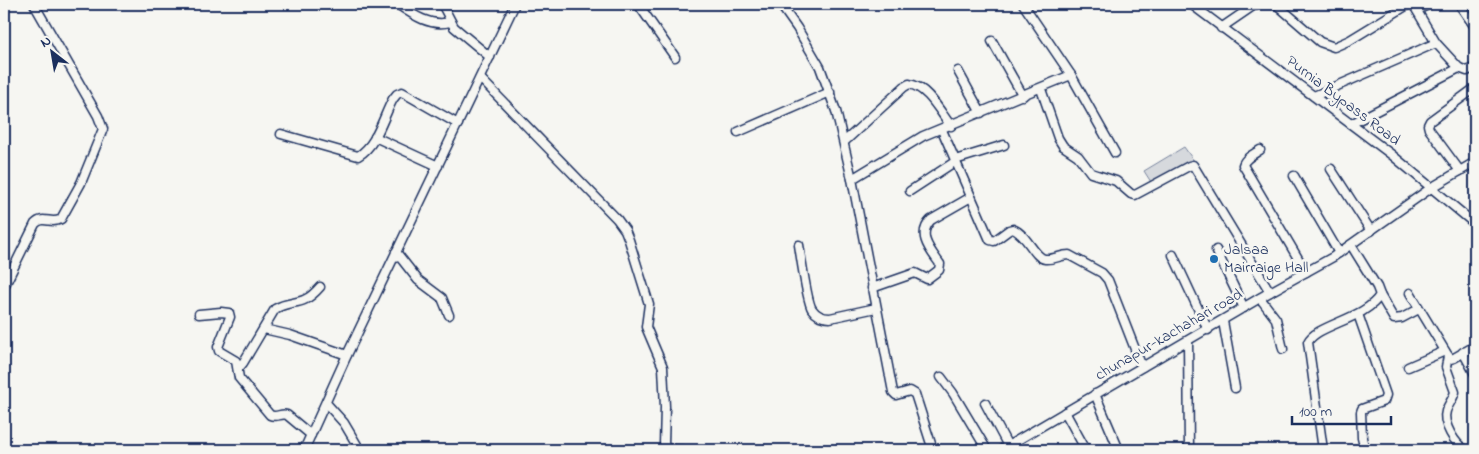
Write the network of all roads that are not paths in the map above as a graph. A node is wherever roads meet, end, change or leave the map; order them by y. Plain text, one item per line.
1 (34, 4) edge
2 (397, 4) edge
3 (442, 4) edge
4 (515, 4) edge
5 (638, 4) edge
6 (780, 4) edge
7 (1023, 4) edge
8 (1191, 4) edge
9 (1256, 4) edge
10 (1276, 4) edge
11 (1430, 4) edge
12 (1459, 4) edge
13 (1413, 6) edge
14 (450, 22) junction
15 (1475, 27) edge
16 (1221, 28) junction
17 (992, 41) dead end
18 (1436, 43) junction
19 (490, 57) junction
20 (675, 57) dead end
21 (1459, 68) junction
22 (1475, 70) edge
23 (958, 71) dead end
24 (1071, 76) junction
25 (480, 78) junction
26 (1475, 88) edge
27 (1041, 89) junction
28 (830, 92) junction
29 (1023, 96) junction
30 (1314, 96) junction
31 (981, 113) junction
32 (458, 124) junction
33 (1351, 124) junction
34 (951, 126) junction
35 (942, 130) junction
36 (738, 132) dead end
37 (281, 134) dead end
38 (375, 138) junction
39 (844, 142) junction
40 (1004, 145) dead end
41 (1260, 150) dead end
42 (1115, 153) dead end
43 (955, 161) junction
44 (1475, 162) edge
45 (438, 166) junction
46 (1331, 169) dead end
47 (1460, 171) junction
48 (1294, 176) dead end
49 (852, 179) junction
50 (1431, 188) junction
51 (910, 191) dead end
52 (971, 197) junction
53 (1475, 224) edge
54 (1371, 231) junction
55 (1351, 245) junction
56 (799, 246) dead end
57 (1216, 250) dead end
58 (396, 252) junction
59 (1339, 253) junction
60 (1173, 255) dead end
61 (1306, 272) junction
62 (4, 286) edge
63 (320, 288) dead end
64 (872, 288) junction
65 (1270, 292) junction
66 (1410, 293) dead end
67 (1380, 295) junction
68 (1260, 298) junction
69 (876, 308) junction
70 (1244, 308) junction
71 (1419, 308) junction
72 (200, 314) dead end
73 (1358, 314) junction
74 (449, 315) dead end
75 (1223, 321) junction
76 (264, 329) junction
77 (1208, 330) junction
78 (1188, 341) junction
79 (1475, 346) edge
80 (1283, 349) dead end
81 (1463, 352) junction
82 (1446, 354) junction
83 (347, 355) junction
84 (1142, 367) junction
85 (1408, 367) dead end
86 (238, 369) junction
87 (1475, 374) edge
88 (941, 377) dead end
89 (1235, 388) dead end
90 (1096, 394) junction
91 (326, 403) junction
92 (985, 403) dead end
93 (1065, 412) junction
94 (311, 435) junction
95 (1005, 448) edge
96 (304, 450) edge
97 (360, 450) edge
98 (682, 450) edge
99 (933, 450) edge
100 (986, 450) edge
101 (1086, 450) edge
102 (1119, 450) edge
103 (1189, 450) edge
104 (1323, 450) edge
105 (1365, 450) edge
106 (1466, 450) edge

1 - 62 street
2 - 14 street
3 - 14 street
4 - 19 street
5 - 20 street
6 - 28 street
7 - 24 street
8 - 16 street, Purnia Bypass Road
9 - 16 street
10 - 13 street
11 - 13 street
12 - 15 street
13 - 18 street
14 - 19 street
16 - 30 street, Purnia Bypass Road
17 - 29 street
18 - 21 street
18 - 30 street
19 - 25 street
21 - 22 street
21 - 33 street
23 - 31 street
24 - 27 street
24 - 42 street
25 - 32 street
25 - 98 street
26 - 47 street
27 - 29 street
27 - 65 street
28 - 36 street
28 - 39 street
29 - 31 street
30 - 33 street, Purnia Bypass Road
31 - 34 street
32 - 38 street
32 - 45 street
33 - 50 street, Purnia Bypass Road
34 - 35 street
34 - 39 street
35 - 43 street
35 - 49 street
37 - 38 street
38 - 45 street
39 - 49 street
40 - 43 street
41 - 61 street
43 - 51 street
43 - 52 street
44 - 47 street, chunapur-kachahari road
45 - 58 street
46 - 54 street
47 - 50 street, chunapur-kachahari road
48 - 59 street
49 - 64 street
50 - 53 street, Purnia Bypass Road
50 - 54 street, chunapur-kachahari road
52 - 64 street
52 - 84 street
54 - 55 street, chunapur-kachahari road
55 - 59 street, chunapur-kachahari road
55 - 67 street
56 - 69 street
57 - 70 street
58 - 74 street
58 - 83 street
59 - 61 street, chunapur-kachahari road
60 - 77 street
61 - 65 street, chunapur-kachahari road
63 - 76 street
64 - 69 street
65 - 68 street, chunapur-kachahari road
66 - 71 street
67 - 71 street
67 - 73 street
68 - 70 street, chunapur-kachahari road
68 - 80 street
69 - 99 street
70 - 75 street, chunapur-kachahari road
71 - 82 street
72 - 86 street
73 - 104 street
73 - 105 street
75 - 77 street, chunapur-kachahari road
75 - 89 street
76 - 83 street
76 - 86 street
77 - 78 street, chunapur-kachahari road
78 - 84 street, chunapur-kachahari road
78 - 103 street
79 - 81 street
81 - 82 street
81 - 87 street
82 - 85 street
82 - 106 street
83 - 91 street
84 - 90 street, chunapur-kachahari road
86 - 94 street
88 - 100 street
90 - 93 street, chunapur-kachahari road
90 - 102 street
91 - 94 street
91 - 97 street
92 - 95 street
93 - 95 street, chunapur-kachahari road
93 - 101 street
94 - 96 street

